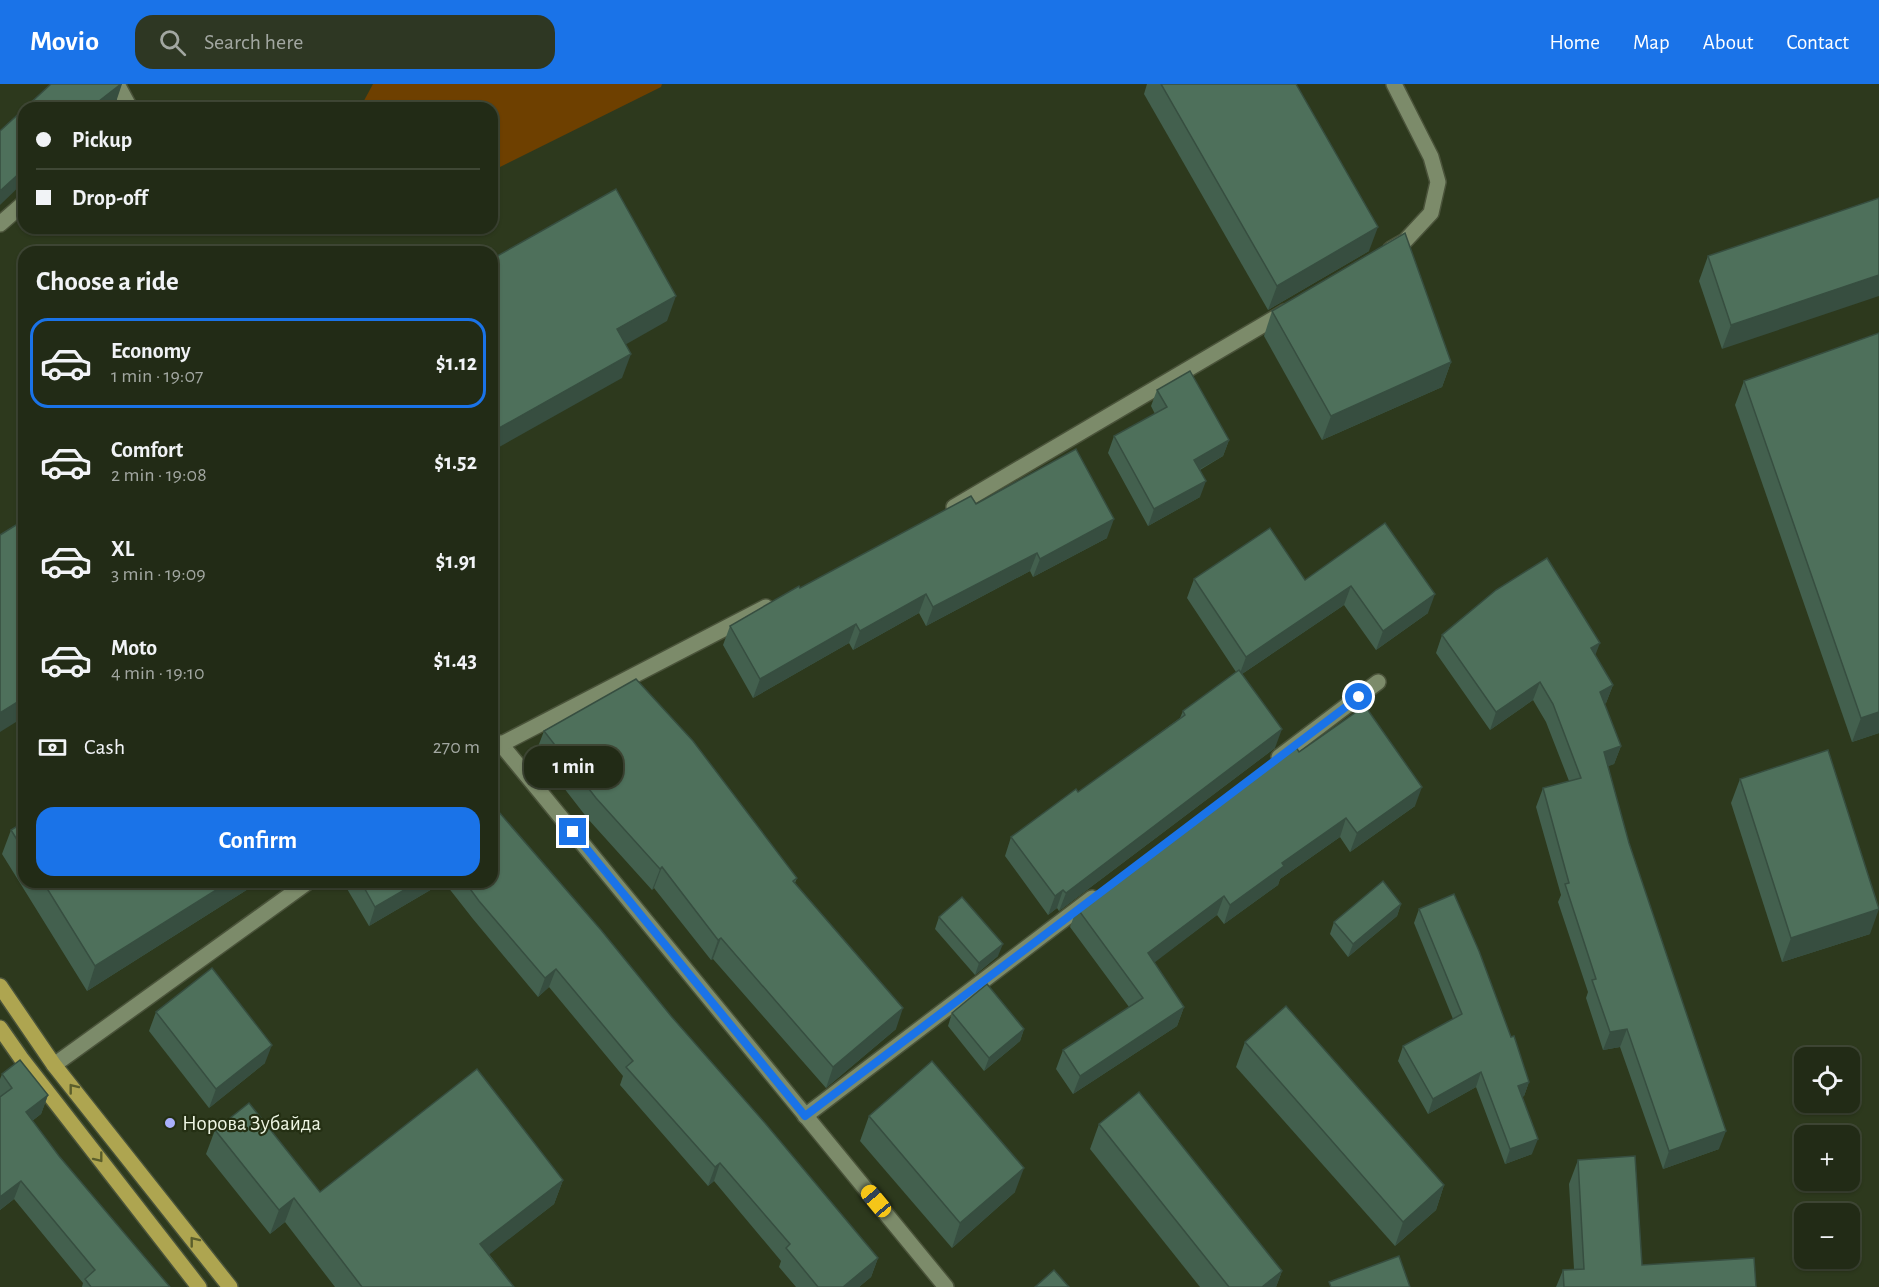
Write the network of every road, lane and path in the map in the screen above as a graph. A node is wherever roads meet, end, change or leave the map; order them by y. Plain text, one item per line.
1 (117, 84) edge
2 (1394, 84) edge
3 (127, 102) edge
4 (18, 208) edge
5 (0, 224) edge
6 (1375, 259) edge
7 (1303, 301) edge
8 (943, 513) edge
9 (775, 602) edge
10 (1378, 682) dead end
11 (498, 745) edge
12 (498, 748) edge
13 (1264, 769) edge
14 (300, 888) edge
15 (1101, 892) edge
16 (0, 986) edge
17 (0, 1028) edge
18 (54, 1065) junction
19 (805, 1116) junction
20 (199, 1287) edge
21 (230, 1287) edge
22 (946, 1287) edge

1 - 3 street
2 - 6 street
4 - 5 street
7 - 8 street
9 - 11 street
10 - 13 street
12 - 19 street
14 - 18 street
15 - 19 street
16 - 18 main road
17 -> 20 main road
21 -> 18 main road
19 - 22 street

